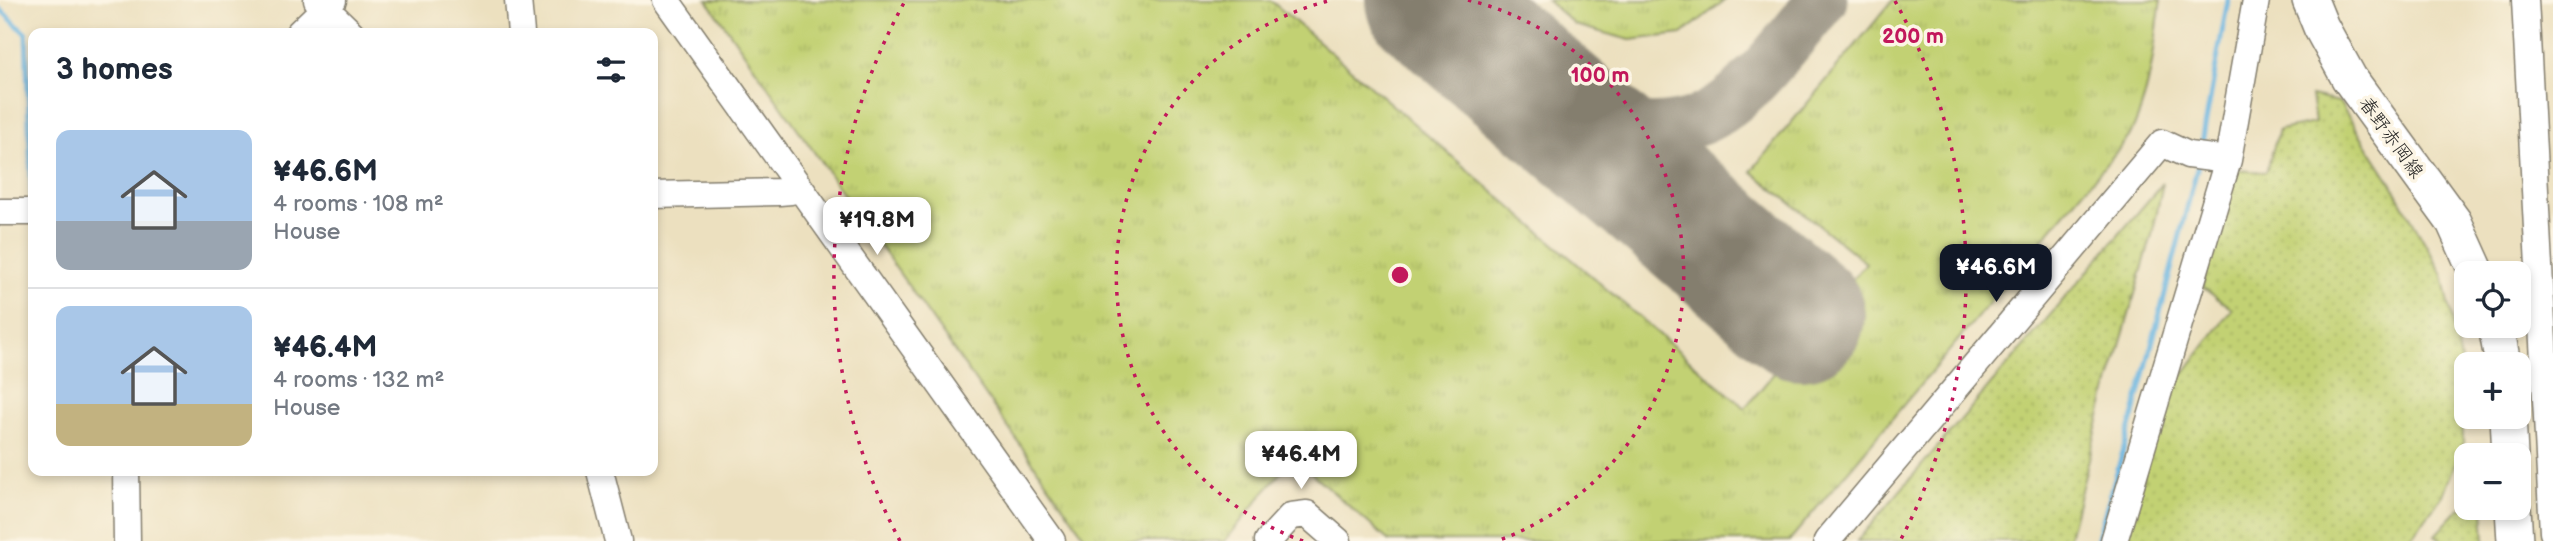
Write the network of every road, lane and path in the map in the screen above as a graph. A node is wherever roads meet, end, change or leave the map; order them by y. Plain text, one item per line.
1 (518, 0) edge
2 (666, 0) edge
3 (2256, 0) edge
4 (2310, 0) edge
5 (2525, 0) edge
6 (325, 3) edge
7 (303, 28) edge
8 (348, 28) edge
9 (521, 28) edge
10 (2222, 160) junction
11 (798, 186) junction
12 (658, 195) edge
13 (0, 212) edge
14 (28, 212) edge
15 (2472, 261) edge
16 (126, 476) edge
17 (601, 476) edge
18 (2514, 520) edge
19 (2553, 532) edge
20 (127, 541) edge
21 (618, 541) edge
22 (1052, 541) edge
23 (1268, 541) edge
24 (1338, 541) edge
25 (1827, 541) edge
26 (2114, 541) edge
27 (2515, 541) edge

1 - 9 street
2 - 11 street
3 - 10 street
4 - 15 main road, 春野赤岡線
5 - 19 street
6 - 7 street
6 - 8 street
10 - 25 street
10 - 26 street
11 - 12 street
11 - 22 street
13 - 14 street
16 - 20 street
17 - 21 street
18 - 27 main road
23 - 24 street

